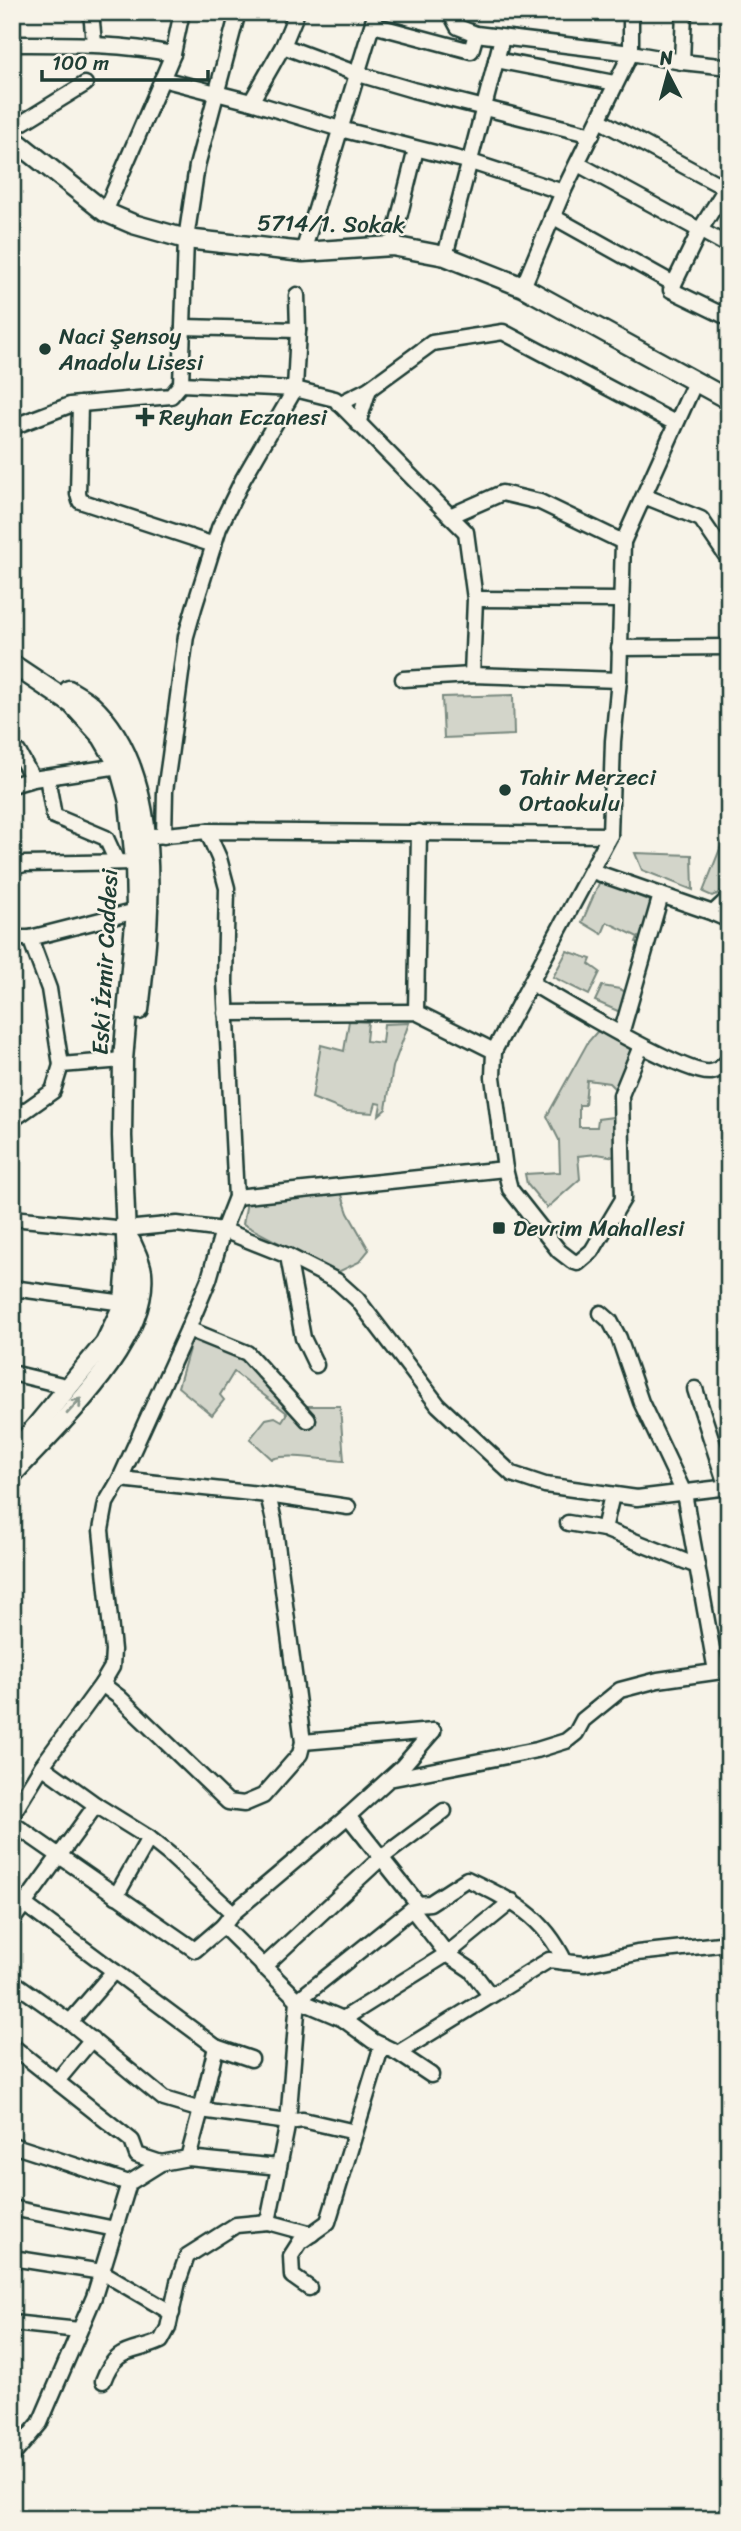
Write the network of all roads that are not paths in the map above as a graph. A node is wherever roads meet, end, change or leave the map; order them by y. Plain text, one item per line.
1 (91, 12) edge
2 (182, 12) edge
3 (238, 12) edge
4 (298, 12) edge
5 (450, 12) edge
6 (631, 12) edge
7 (684, 12) edge
8 (374, 18) edge
9 (476, 34) junction
10 (502, 38) junction
11 (94, 43) junction
12 (12, 44) edge
13 (283, 46) junction
14 (631, 53) junction
15 (173, 54) junction
16 (496, 60) junction
17 (682, 62) junction
18 (729, 67) edge
19 (355, 73) junction
20 (162, 79) junction
21 (615, 83) junction
22 (85, 84) dead end
23 (216, 93) junction
24 (251, 102) junction
25 (484, 107) junction
26 (599, 120) junction
27 (12, 129) edge
28 (340, 129) junction
29 (592, 135) junction
30 (12, 138) edge
31 (416, 149) junction
32 (471, 162) junction
33 (578, 164) junction
34 (727, 189) edge
35 (563, 192) junction
36 (105, 212) junction
37 (552, 216) junction
38 (699, 230) junction
39 (186, 239) junction
40 (392, 246) junction
41 (729, 246) edge
42 (303, 252) junction
43 (445, 256) junction
44 (674, 284) junction
45 (523, 287) junction
46 (297, 295) dead end
47 (729, 318) edge
48 (183, 327) junction
49 (298, 330) junction
50 (695, 382) junction
51 (181, 384) junction
52 (295, 389) junction
53 (369, 389) junction
54 (729, 400) edge
55 (80, 404) junction
56 (339, 404) junction
57 (676, 423) junction
58 (358, 424) junction
59 (12, 427) edge
60 (644, 496) junction
61 (450, 516) junction
62 (623, 542) junction
63 (214, 545) junction
64 (729, 560) edge
65 (475, 599) junction
66 (621, 600) junction
67 (729, 647) edge
68 (619, 648) junction
69 (12, 652) edge
70 (12, 664) edge
71 (472, 676) junction
72 (403, 679) dead end
73 (619, 680) junction
74 (12, 748) edge
75 (119, 766) junction
76 (40, 778) junction
77 (12, 785) edge
78 (206, 831) junction
79 (419, 832) junction
80 (610, 835) junction
81 (164, 836) junction
82 (139, 837) junction
83 (117, 862) junction
84 (135, 862) junction
85 (12, 868) edge
86 (592, 871) junction
87 (661, 895) junction
88 (729, 898) edge
89 (143, 909) junction
90 (713, 913) junction
91 (729, 920) edge
92 (12, 938) edge
93 (30, 938) junction
94 (531, 984) junction
95 (416, 1012) junction
96 (226, 1013) junction
97 (621, 1034) junction
98 (642, 1046) junction
99 (494, 1051) junction
100 (123, 1060) junction
101 (729, 1060) edge
102 (61, 1065) junction
103 (12, 1120) edge
104 (505, 1168) junction
105 (236, 1197) junction
106 (12, 1219) edge
107 (126, 1229) junction
108 (223, 1230) junction
109 (288, 1256) junction
110 (12, 1288) edge
111 (124, 1303) junction
112 (601, 1313) dead end
113 (188, 1329) junction
114 (316, 1365) dead end
115 (12, 1373) edge
116 (70, 1387) junction
117 (695, 1389) dead end
118 (308, 1420) dead end
119 (12, 1455) edge
120 (12, 1475) edge
121 (120, 1479) junction
122 (728, 1490) edge
123 (684, 1493) junction
124 (268, 1495) junction
125 (612, 1495) junction
126 (348, 1507) dead end
127 (568, 1523) dead end
128 (604, 1530) junction
129 (697, 1566) junction
130 (722, 1670) edge
131 (102, 1684) junction
132 (303, 1742) junction
133 (42, 1766) junction
134 (389, 1779) junction
135 (96, 1805) junction
136 (444, 1811) dead end
137 (12, 1815) edge
138 (348, 1816) junction
139 (12, 1823) edge
140 (149, 1838) junction
141 (59, 1857) junction
142 (381, 1858) junction
143 (12, 1895) edge
144 (116, 1896) junction
145 (512, 1900) junction
146 (26, 1904) junction
147 (415, 1906) junction
148 (233, 1913) junction
149 (12, 1921) edge
150 (223, 1926) junction
151 (729, 1942) edge
152 (447, 1954) junction
153 (565, 1962) junction
154 (263, 1967) junction
155 (114, 1971) junction
156 (12, 1981) edge
157 (490, 1995) junction
158 (298, 2000) junction
159 (343, 2019) junction
160 (70, 2022) junction
161 (92, 2039) junction
162 (382, 2045) junction
163 (12, 2046) edge
164 (216, 2047) junction
165 (398, 2053) junction
166 (251, 2059) dead end
167 (431, 2075) dead end
168 (57, 2081) junction
169 (201, 2109) junction
170 (288, 2122) junction
171 (355, 2132) junction
172 (12, 2145) edge
173 (188, 2158) junction
174 (161, 2163) junction
175 (279, 2167) junction
176 (129, 2183) junction
177 (12, 2207) edge
178 (268, 2222) junction
179 (115, 2230) junction
180 (312, 2234) junction
181 (12, 2258) edge
182 (102, 2272) junction
183 (309, 2288) dead end
184 (172, 2313) junction
185 (12, 2322) edge
186 (79, 2330) junction
187 (103, 2381) dead end
188 (12, 2456) edge

1 - 11 street
2 - 15 street
3 - 23 street
4 - 13 street
5 - 9 street
6 - 14 street
7 - 17 street
8 - 9 street
8 - 19 street
9 - 10 street
10 - 14 street
10 - 16 street
11 - 12 street
11 - 15 street
13 - 19 street
13 - 24 street
14 - 17 street
14 - 21 street
15 - 20 street
16 - 21 street
16 - 25 street
17 - 18 street
19 - 25 street
19 - 28 street
20 - 23 street
20 - 36 street
21 - 26 street
22 - 27 street
23 - 24 street
23 - 39 street
24 - 28 street
25 - 29 street
25 - 32 street
26 - 29 street
26 - 34 street
28 - 31 street
28 - 42 street
29 - 33 street
30 - 36 main road, 5714/1. Sokak
31 - 32 street
31 - 40 street
32 - 35 street
32 - 43 street
33 - 35 street
33 - 38 street
34 - 38 street
35 - 37 street
36 - 39 main road, 5714/1. Sokak
37 - 44 street
37 - 45 street
38 - 41 street
38 - 44 street
39 - 42 main road, 5714/1. Sokak
39 - 48 street
40 - 42 main road, 5714/1. Sokak
40 - 43 main road, 5714/1. Sokak
43 - 45 main road, 5714/1. Sokak
44 - 47 street
45 - 50 main road, 5714/1. Sokak
46 - 49 street
48 - 49 street
48 - 51 street
49 - 52 street
50 - 54 main road, 5714/1. Sokak
50 - 57 street
51 - 52 street
51 - 55 street
52 - 56 street
52 - 63 street
53 - 56 street
53 - 57 street
53 - 58 street
55 - 59 street
55 - 63 street
56 - 58 street
57 - 60 street
58 - 61 street
60 - 62 street
60 - 64 street
61 - 62 street
61 - 65 street
62 - 66 street
63 - 81 street
65 - 66 street
65 - 71 street
66 - 68 street
67 - 68 street
68 - 73 street
69 - 82 main road
70 - 75 main road, Eski İzmir Caddesi
71 - 72 street
71 - 73 street
73 - 80 street
74 - 76 street
75 - 76 street
75 - 82 main road, Eski İzmir Caddesi
76 - 77 street
76 - 83 street
78 - 79 street
78 - 81 street
78 - 96 street
79 - 80 street
79 - 95 street
80 - 86 street
81 - 82 street
82 - 84 main road, Eski İzmir Caddesi
82 - 89 main road
83 - 84 street
83 - 85 street
84 - 89 main road, Eski İzmir Caddesi
86 - 87 street
86 - 94 street
87 - 90 street
87 - 97 street
88 - 90 street
89 - 93 street
89 - 100 main road, Eski İzmir Caddesi
90 - 91 street
92 - 93 street
93 - 102 street
94 - 97 street
94 - 99 street
95 - 96 street
95 - 99 street
96 - 105 street
97 - 98 street
98 - 101 street
98 - 104 street
99 - 104 street
100 - 102 street
100 - 107 main road, Eski İzmir Caddesi
102 - 103 street
104 - 105 street
105 - 108 street
106 - 107 street
107 - 108 street
107 - 111 main road, Eski İzmir Caddesi
120 -> 107 main road, Eski İzmir Caddesi
108 - 109 street
108 - 113 street
109 - 114 street
109 - 125 street
110 - 111 street
111 - 116 main road, Eski İzmir Caddesi
112 - 123 street
113 - 118 street
113 - 121 street
115 - 116 street
116 - 119 main road, Eski İzmir Caddesi
117 - 122 street
121 - 124 street
121 - 131 street
122 - 123 street
123 - 125 street
123 - 129 street
124 - 126 street
124 - 132 street
125 - 128 street
127 - 128 street
128 - 129 street
129 - 130 street
130 - 134 street
131 - 132 street
131 - 133 street
132 - 134 street
133 - 135 street
133 - 137 street
134 - 138 street
135 - 140 street
135 - 141 street
136 - 142 street
138 - 142 street
138 - 148 street
139 - 141 street
140 - 144 street
140 - 148 street
141 - 144 street
141 - 146 street
142 - 147 street
142 - 154 street
143 - 146 street
144 - 150 street
145 - 147 street
145 - 152 street
145 - 153 street
146 - 149 street
146 - 155 street
147 - 152 street
147 - 158 street
148 - 150 street
150 - 154 street
151 - 153 street
152 - 157 street
152 - 159 street
153 - 157 street
154 - 158 street
155 - 160 street
155 - 164 street
156 - 160 street
157 - 165 street
158 - 159 street
158 - 170 street
159 - 162 street
160 - 161 street
161 - 168 street
161 - 169 street
162 - 165 street
162 - 171 street
163 - 168 street
164 - 166 street
164 - 169 street
165 - 167 street
168 - 174 street
169 - 170 street
169 - 173 street
170 - 171 street
170 - 175 street
171 - 180 street
172 - 176 street
173 - 174 street
173 - 175 street
174 - 176 street
175 - 178 street
176 - 179 street
177 - 179 street
178 - 180 street
178 - 184 street
179 - 182 street
180 - 183 street
181 - 182 street
182 - 184 street
182 - 186 street
184 - 187 street
185 - 186 street
186 - 188 street

